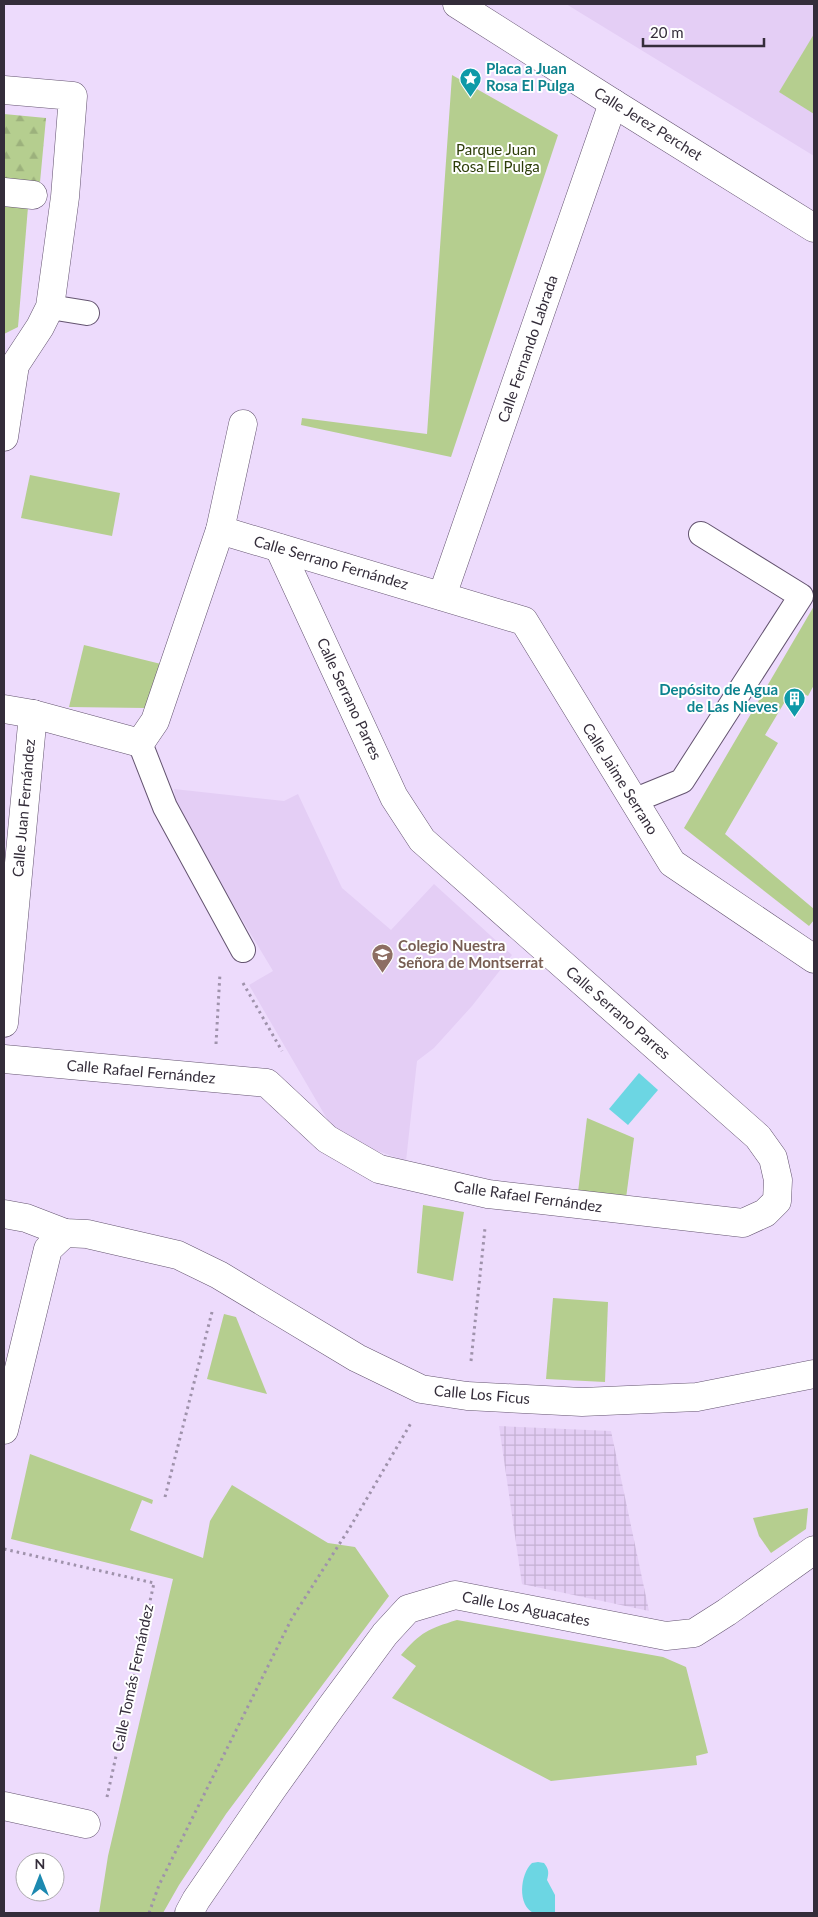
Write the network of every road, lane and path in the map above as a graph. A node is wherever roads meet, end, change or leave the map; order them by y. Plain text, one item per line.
1 (457, 4) edge
2 (4, 90) edge
3 (613, 103) junction
4 (4, 192) edge
5 (33, 195) dead end
6 (814, 228) edge
7 (50, 306) junction
8 (86, 313) dead end
9 (10, 365) edge
10 (243, 424) dead end
11 (4, 437) edge
12 (220, 530) junction
13 (701, 534) dead end
14 (279, 548) junction
15 (442, 596) junction
16 (4, 709) edge
17 (33, 714) junction
18 (140, 743) junction
19 (633, 801) junction
20 (243, 950) dead end
21 (814, 959) edge
22 (220, 964) dead end
23 (239, 975) dead end
24 (218, 1009) dead end
25 (4, 1023) edge
26 (4, 1059) edge
27 (285, 1100) junction
28 (488, 1194) junction
29 (777, 1201) joint
30 (4, 1214) edge
31 (65, 1233) junction
32 (212, 1309) dead end
33 (14, 1339) edge
34 (814, 1374) edge
35 (467, 1396) junction
36 (412, 1422) dead end
37 (4, 1430) edge
38 (165, 1497) dead end
39 (4, 1549) edge
40 (814, 1550) edge
41 (4, 1806) edge
42 (86, 1824) joint
43 (149, 1913) edge
44 (189, 1913) edge

1 - 3 street, Calle Jerez Perchet
2 - 7 street
3 - 6 street, Calle Jerez Perchet
3 - 15 street, Calle Fernando Labrada
4 - 5 street
7 - 8 lane
7 - 9 street
9 - 11 street
10 - 12 street
12 - 14 street, Calle Serrano Fernández
12 - 18 street
13 - 19 lane
14 - 15 street, Calle Serrano Fernández
14 - 29 street, Calle Serrano Parres
15 - 19 street, Calle Jaime Serrano
16 - 17 street
17 - 18 street
17 - 25 street, Calle Juan Fernández
18 - 20 lane
19 - 21 street, Calle Jaime Serrano
22 - 24 path
23 - 27 path
26 - 27 street, Calle Rafael Fernández
27 - 28 street, Calle Rafael Fernández
28 - 29 street, Calle Rafael Fernández
28 - 35 path
30 - 31 street, Calle Los Ficus
31 - 33 street
31 - 35 street, Calle Los Ficus
32 - 38 path
33 - 37 street
34 - 35 street, Calle Los Ficus
36 - 43 path
39 - 42 path, Calle Tomás Fernández
40 - 44 street, Calle Los Aguacates
41 - 42 street

